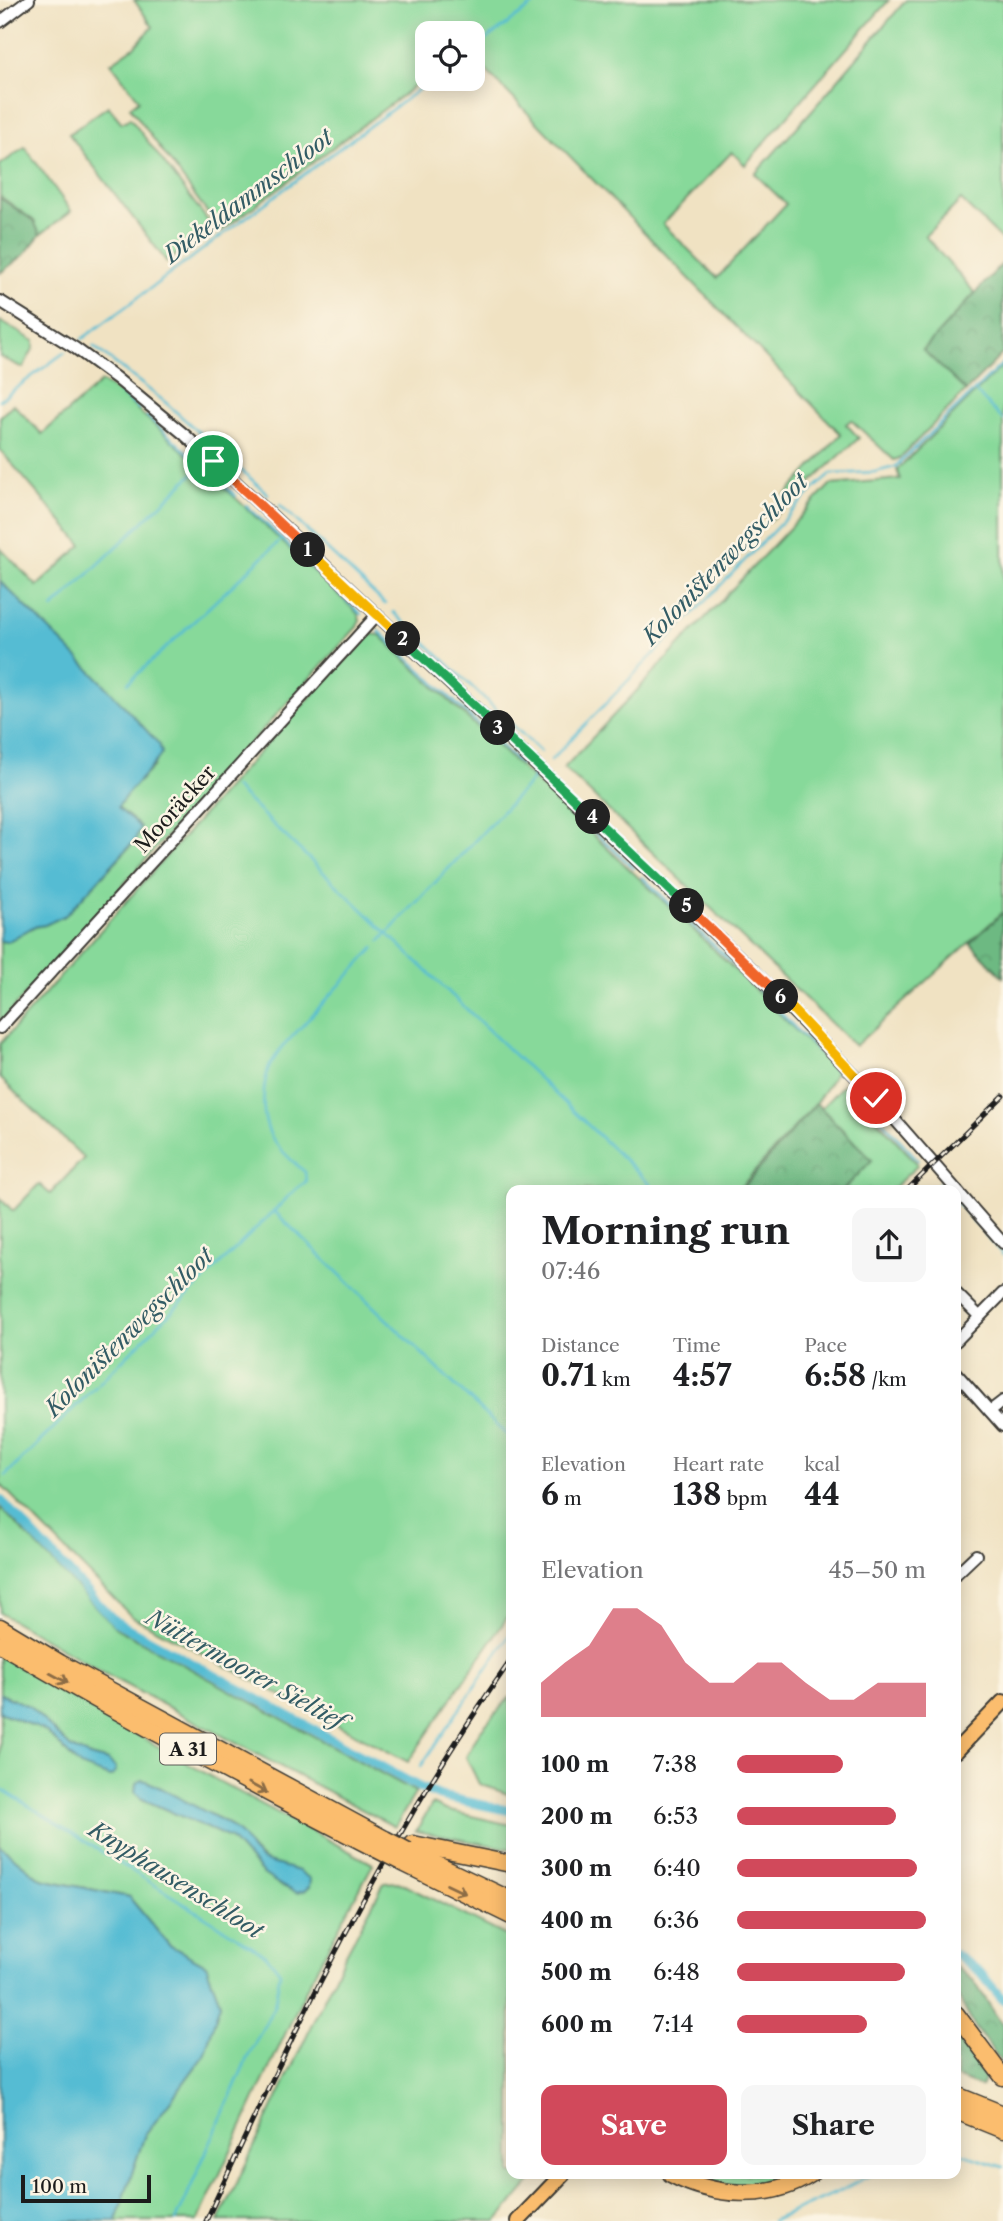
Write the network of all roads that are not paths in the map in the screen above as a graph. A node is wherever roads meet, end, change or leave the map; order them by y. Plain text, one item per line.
1 (29, 0) edge
2 (0, 22) edge
3 (0, 301) edge
4 (377, 615) junction
5 (0, 1028) edge
6 (953, 1185) edge
7 (961, 1194) edge
8 (1003, 1242) edge
9 (1003, 1293) edge
10 (961, 1298) edge
11 (979, 1316) junction
12 (961, 1336) edge
13 (961, 1379) edge
14 (1003, 1401) edge
15 (990, 1411) junction
16 (1003, 1426) edge
17 (976, 1555) dead end
18 (961, 1569) edge
19 (0, 1627) edge
20 (0, 1644) edge
21 (1003, 1702) edge
22 (961, 1746) edge
23 (397, 1848) junction
24 (506, 1863) edge
25 (506, 1898) edge
26 (506, 1913) edge
27 (961, 2021) edge
28 (1003, 2077) edge
29 (961, 2097) edge
30 (961, 2113) edge
31 (1003, 2114) edge
32 (961, 2119) edge
33 (977, 2120) junction
34 (1003, 2130) edge
35 (558, 2179) edge
36 (683, 2179) edge
37 (795, 2179) edge
38 (518, 2221) edge

1 - 2 street
3 - 4 street
4 - 5 street, Mooräcker
4 - 6 street
7 - 8 street
9 - 11 street
10 - 11 street
11 - 12 street
13 - 15 street
14 - 15 street
15 - 16 street
17 - 18 street
19 - 23 highway, A 31
20 -> 23 highway, A 31
21 - 22 main road
23 - 24 highway
23 - 25 highway, A 31
23 -> 26 highway, A 31
27 - 28 highway
29 - 31 highway
30 - 33 highway
32 - 33 highway
33 - 34 highway
35 - 38 main road
36 - 37 highway

